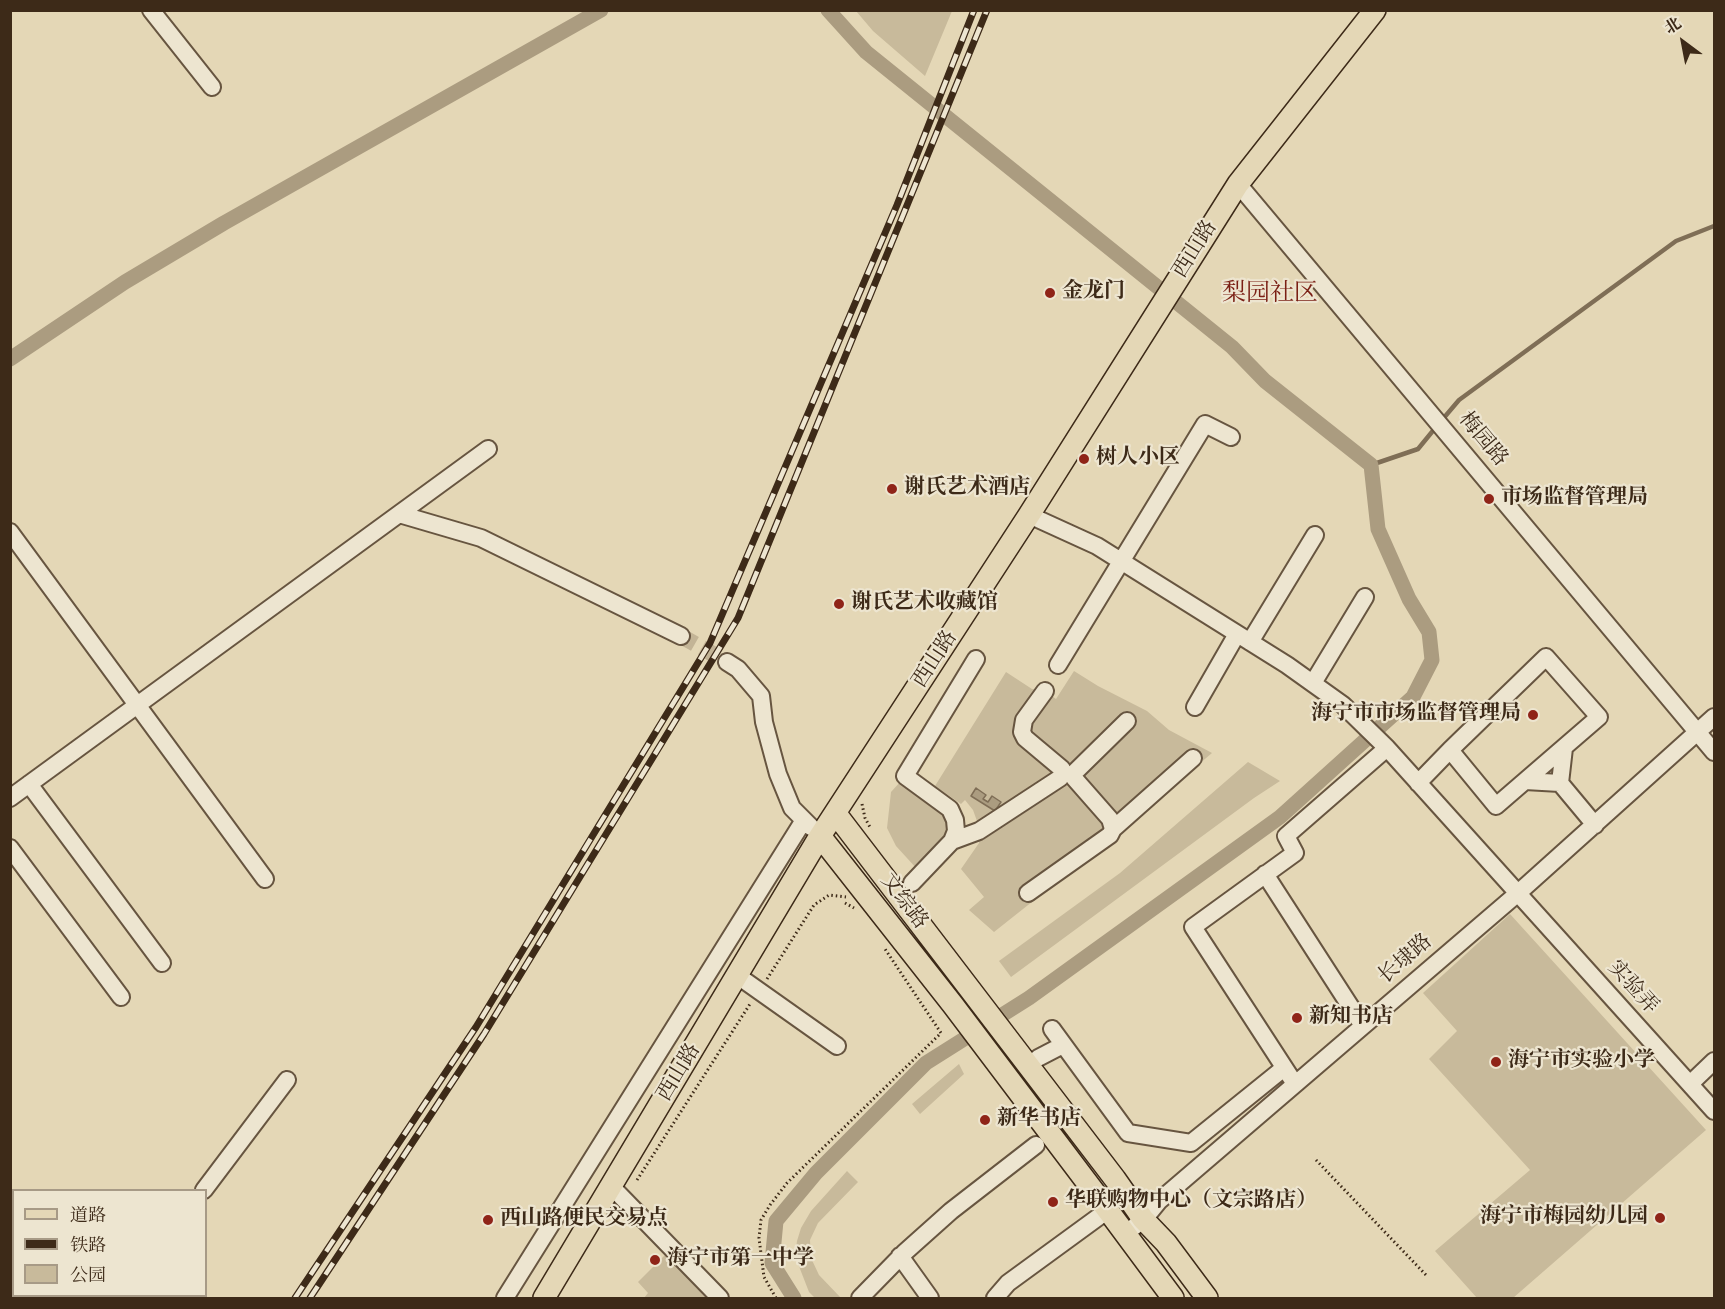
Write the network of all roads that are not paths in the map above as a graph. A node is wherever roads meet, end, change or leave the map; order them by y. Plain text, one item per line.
1 (151, 10) edge
2 (1375, 10) edge
3 (212, 87) dead end
4 (1238, 184) junction
5 (1231, 436) dead end
6 (488, 449) dead end
7 (399, 514) junction
8 (1029, 514) junction
9 (10, 532) edge
10 (1316, 536) dead end
11 (1121, 561) junction
12 (1365, 597) dead end
13 (681, 636) tunnel mouth
14 (1244, 638) junction
15 (976, 659) dead end
16 (727, 662) tunnel mouth
17 (1058, 665) dead end
18 (1312, 683) junction
19 (1045, 691) dead end
20 (139, 704) junction
21 (1195, 707) dead end
22 (1714, 717) edge
23 (1127, 721) dead end
24 (1698, 732) junction
25 (1387, 748) junction
26 (1564, 748) junction
27 (1450, 750) junction
28 (1714, 752) edge
29 (1193, 758) dead end
30 (1068, 774) junction
31 (1525, 781) junction
32 (1418, 783) junction
33 (1560, 783) junction
34 (29, 784) junction
35 (10, 798) edge
36 (836, 814) junction
37 (804, 820) junction
38 (1595, 825) junction
39 (1113, 829) junction
40 (820, 836) junction
41 (952, 841) junction
42 (10, 848) edge
43 (1265, 874) junction
44 (266, 879) dead end
45 (912, 883) dead end
46 (1028, 893) dead end
47 (1517, 894) junction
48 (162, 963) dead end
49 (738, 976) junction
50 (121, 997) dead end
51 (1363, 1026) junction
52 (1052, 1029) dead end
53 (1063, 1045) junction
54 (837, 1046) dead end
55 (1038, 1058) dead end
56 (1714, 1061) edge
57 (1284, 1068) junction
58 (287, 1080) dead end
59 (1295, 1084) junction
60 (1690, 1084) junction
61 (1714, 1111) edge
62 (1036, 1144) dead end
63 (612, 1187) junction
64 (205, 1189) edge
65 (1108, 1209) junction
66 (1143, 1219) junction
67 (1126, 1234) junction
68 (900, 1256) junction
69 (505, 1299) edge
70 (544, 1299) edge
71 (720, 1299) edge
72 (860, 1299) edge
73 (930, 1299) edge
74 (994, 1299) edge
75 (1173, 1299) edge
76 (1207, 1299) edge

1 - 3 street
2 - 4 main road, 西山路
4 - 8 main road, 西山路
4 - 24 street, 梅园路
5 - 11 street
6 - 7 street
7 - 13 street
7 - 20 street
8 - 11 street, 实验弄
8 - 36 main road, 西山路
9 - 20 street
10 - 14 street
11 - 14 street, 实验弄
11 - 17 street
12 - 18 street
14 - 18 street, 实验弄
14 - 21 street
15 - 41 street
16 - 37 street
18 - 25 street, 实验弄
19 - 30 street
20 - 34 street
20 - 44 street
22 - 24 street, 长埭路
23 - 30 street
24 - 28 street, 梅园路
24 - 38 street, 长埭路
25 - 32 street, 实验弄
25 - 43 street
26 - 27 street
26 - 31 street
26 - 33 street
27 - 31 street
27 - 32 street
29 - 39 street
30 - 39 street
30 - 41 street
31 - 33 street
32 - 47 street, 实验弄
33 - 38 street
34 - 35 street
34 - 48 street
36 - 40 main road, 西山路
36 - 66 main road, 文综路
37 - 40 street
37 - 69 street
38 - 47 street, 长埭路
39 - 46 street
40 - 49 main road, 西山路
40 - 65 main road
41 - 45 street
42 - 50 street
43 - 51 street
43 - 57 street
47 - 51 street, 长埭路
47 - 60 street, 实验弄
49 - 54 street
49 - 63 main road, 西山路
51 - 59 street, 长埭路
52 - 53 street
53 - 55 street
53 - 57 street
56 - 60 street
57 - 59 street
58 - 64 street
59 - 66 street, 长埭路
60 - 61 street, 实验弄
62 - 68 street
63 - 70 main road, 西山路
63 - 71 street
65 - 67 main road
65 - 74 street
66 - 67 street, 长埭路
66 - 76 main road
67 - 75 main road
68 - 72 street
68 - 73 street

